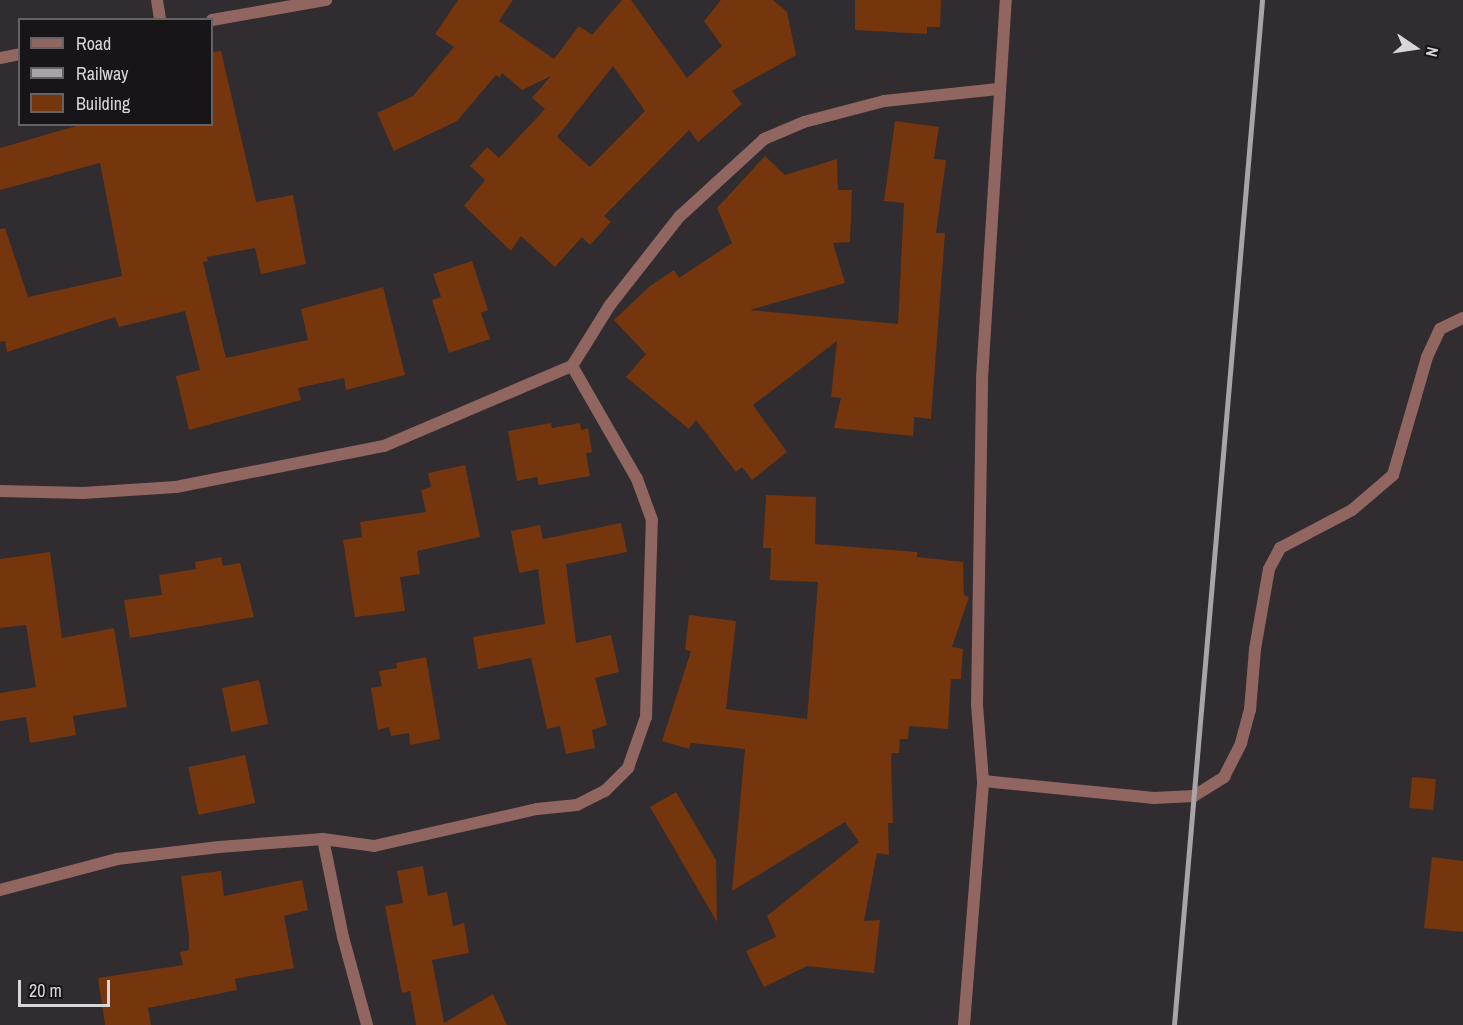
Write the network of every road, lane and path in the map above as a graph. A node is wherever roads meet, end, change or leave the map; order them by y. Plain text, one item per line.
1 (157, 0) edge
2 (326, 0) edge
3 (1006, 0) edge
4 (160, 18) edge
5 (213, 20) edge
6 (18, 54) edge
7 (0, 58) edge
8 (998, 90) junction
9 (1463, 318) edge
10 (572, 366) junction
11 (0, 491) edge
12 (982, 781) junction
13 (323, 838) junction
14 (0, 890) edge
15 (367, 1025) edge
16 (964, 1025) edge

1 - 4 street
2 - 5 street
3 - 8 street
6 - 7 street
8 - 10 street
8 - 12 street
9 - 12 street
10 - 11 street
10 - 13 street
12 - 16 street
13 - 14 street
13 - 15 street

